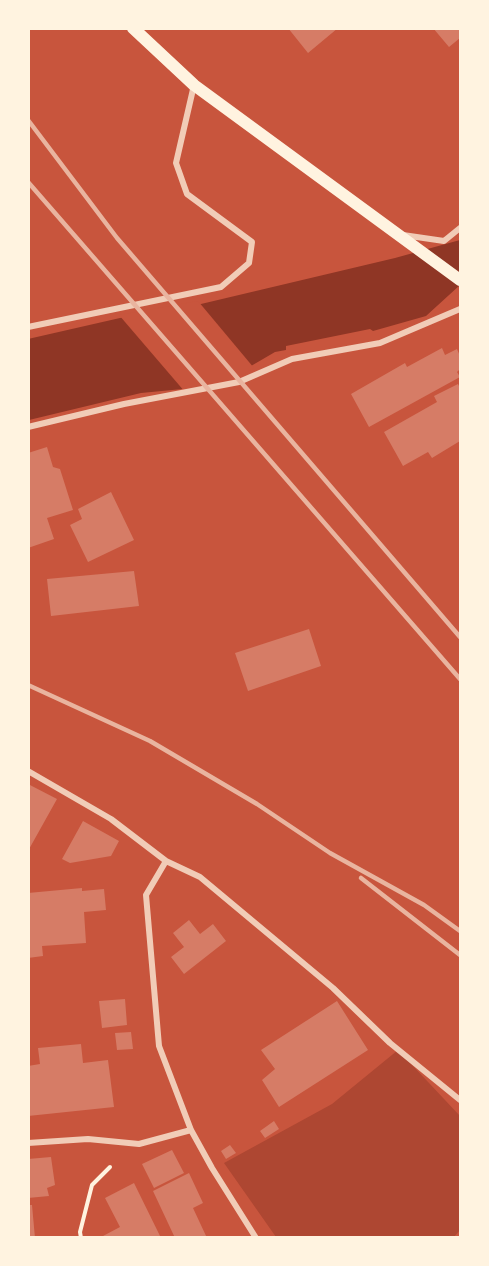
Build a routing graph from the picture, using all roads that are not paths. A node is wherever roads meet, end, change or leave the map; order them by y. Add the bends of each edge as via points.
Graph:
1 (133, 28) edge
2 (194, 85) junction
3 (460, 228) edge
4 (396, 234) junction
5 (460, 280) edge
6 (460, 309) edge
7 (28, 327) edge
8 (28, 427) edge
9 (28, 771) edge
10 (166, 861) junction
11 (460, 1100) edge
12 (190, 1130) junction
13 (28, 1143) edge
14 (254, 1237) edge

1 - 2 main road
2 - 4 main road
2 - 7 street via 176,163 187,194 252,242 249,263 221,287
3 - 4 street via 444,242
4 - 5 main road
6 - 8 street via 380,343 292,359 239,382
9 - 10 street via 111,819
10 - 11 street via 200,877
10 - 12 street via 146,895 158,1035
12 - 13 street via 139,1144 88,1139
12 - 14 street

